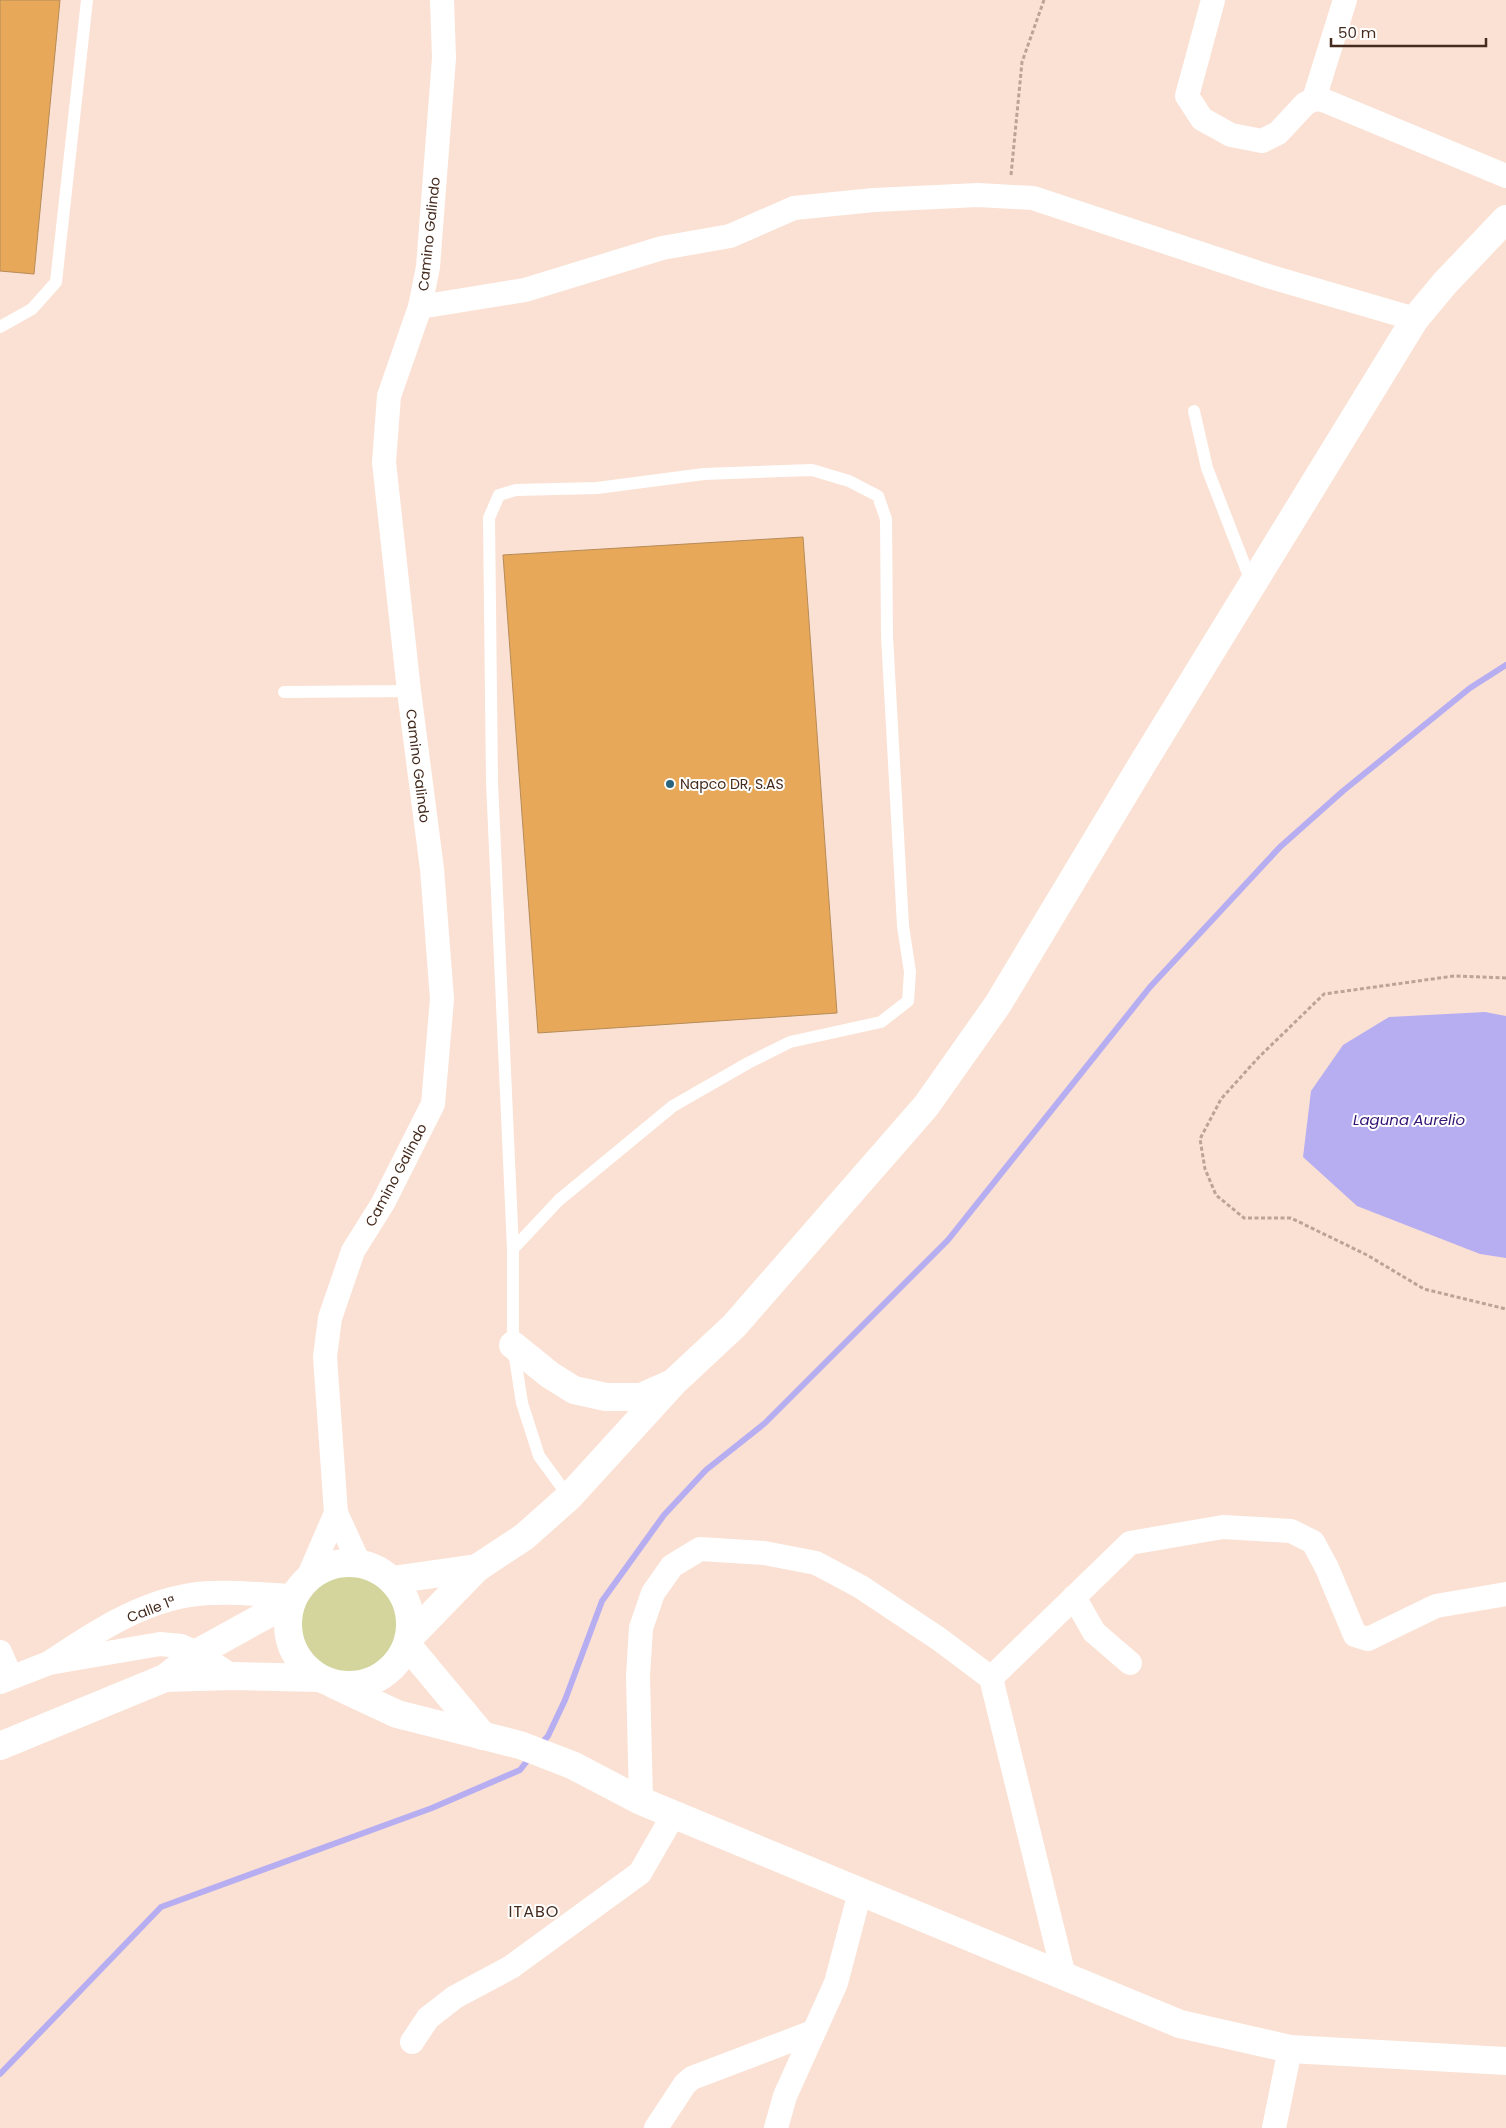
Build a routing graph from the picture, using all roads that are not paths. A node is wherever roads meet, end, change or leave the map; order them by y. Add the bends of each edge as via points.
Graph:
1 (88, 0) edge
2 (442, 0) edge
3 (1213, 0) edge
4 (1345, 0) edge
5 (1314, 99) junction
6 (1506, 176) edge
7 (1506, 219) edge
8 (420, 307) junction
9 (1415, 320) junction
10 (0, 328) edge
11 (1194, 411) dead end
12 (1252, 584) junction
13 (409, 691) junction
14 (284, 692) dead end
15 (513, 1249) junction
16 (513, 1345) junction
17 (674, 1382) junction
18 (569, 1497) junction
19 (336, 1513) junction
20 (359, 1564) junction
21 (477, 1568) junction
22 (392, 1580) junction
23 (297, 1594) junction
24 (1506, 1594) edge
25 (1074, 1597) junction
26 (409, 1641) junction
27 (0, 1652) edge
28 (197, 1653) junction
29 (1130, 1662) dead end
30 (49, 1663) junction
31 (232, 1676) junction
32 (165, 1678) junction
33 (990, 1678) junction
34 (5, 1679) edge
35 (326, 1681) junction
36 (483, 1736) junction
37 (0, 1746) edge
38 (641, 1801) junction
39 (674, 1814) junction
40 (860, 1892) junction
41 (1064, 1976) junction
42 (813, 2032) junction
43 (412, 2042) dead end
44 (1290, 2049) junction
45 (1506, 2060) edge
46 (656, 2128) edge
47 (776, 2128) edge
48 (1274, 2128) edge

1 - 10 lane via 56,282 32,309
2 - 8 street, Camino Galindo via 444,58 428,267
3 - 5 street via 1187,96 1202,119 1231,135 1262,141 1278,133 1305,104
4 - 5 street
5 - 6 street
7 - 9 main road
8 - 9 street via 525,290 662,248 730,236 794,208 978,195 1033,198 1272,277
8 - 13 street, Camino Galindo via 389,396 384,462
9 - 12 main road
11 - 12 lane via 1206,468
12 - 17 main road via 998,1004 926,1106 734,1326
13 - 14 lane
13 - 19 street, Camino Galindo via 432,869 442,999 438,1069 433,1104 383,1203 353,1251 330,1318 325,1357 326,1407
15 - 15 lane via 559,1200 673,1106 748,1062 790,1042 881,1022 908,1001 910,972 903,926 887,636 886,520 878,496 849,481 812,470 704,474 596,488 516,490 499,495 492,510 489,518 492,782
15 - 16 lane
16 - 17 main road via 574,1390 606,1397 641,1397
16 - 18 lane via 522,1403 538,1456
17 - 18 main road
18 - 21 main road via 524,1538
19 - 20 street, Camino Galindo
19 - 23 street, Camino Galindo
20 - 22 main road via 371,1567
20 - 23 main road via 333,1565
21 - 22 main road
21 - 26 main road
22 - 26 main road via 405,1597 411,1616
23 - 28 main road via 275,1610
23 - 30 street, Calle 1ª via 191,1595 164,1602 100,1629
23 - 35 main road via 288,1622 292,1647 306,1668
24 - 25 street via 1436,1606 1368,1639 1355,1635 1313,1542 1291,1531 1223,1527 1130,1543
25 - 29 street via 1094,1632
25 - 33 street
26 - 35 main road via 396,1665 378,1680 356,1686
26 - 36 main road
27 - 34 street
28 - 30 street, Calle 1ª via 182,1646 154,1644
28 - 31 street, Calle 1ª
28 - 32 main road
30 - 34 street, Calle 1ª
31 - 32 main road
31 - 35 main road
32 - 37 main road
33 - 38 street via 862,1587 816,1564 764,1553 700,1549 672,1566 653,1593 641,1628 638,1676
33 - 41 street
35 - 36 main road via 398,1714
36 - 38 main road via 520,1745 572,1765
38 - 39 main road
39 - 40 main road
39 - 43 street via 640,1873 511,1968 454,1997 428,2018
40 - 41 main road
40 - 42 street via 836,1983
41 - 44 main road via 1180,2024
42 - 46 street via 692,2078
42 - 47 street via 785,2096
44 - 45 main road
44 - 48 street

